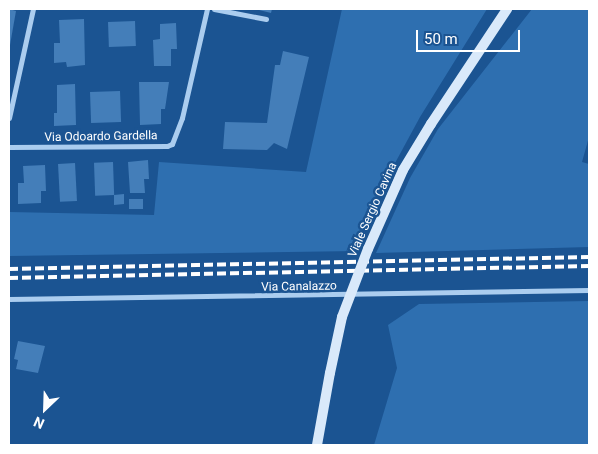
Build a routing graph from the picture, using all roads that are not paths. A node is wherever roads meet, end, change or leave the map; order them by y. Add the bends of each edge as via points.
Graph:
1 (33, 9) edge
2 (207, 9) edge
3 (214, 9) edge
4 (507, 9) edge
5 (266, 19) dead end
6 (9, 118) edge
7 (9, 146) edge
8 (589, 290) edge
9 (9, 299) edge
10 (317, 445) edge

1 - 6 street
2 - 7 street, Via Odoardo Gardella via 182,118 172,144
3 - 5 street
4 - 10 street, Viale Sergio Cavina, bridge via 403,170 368,249 342,317
8 - 9 street, Via Canalazzo

